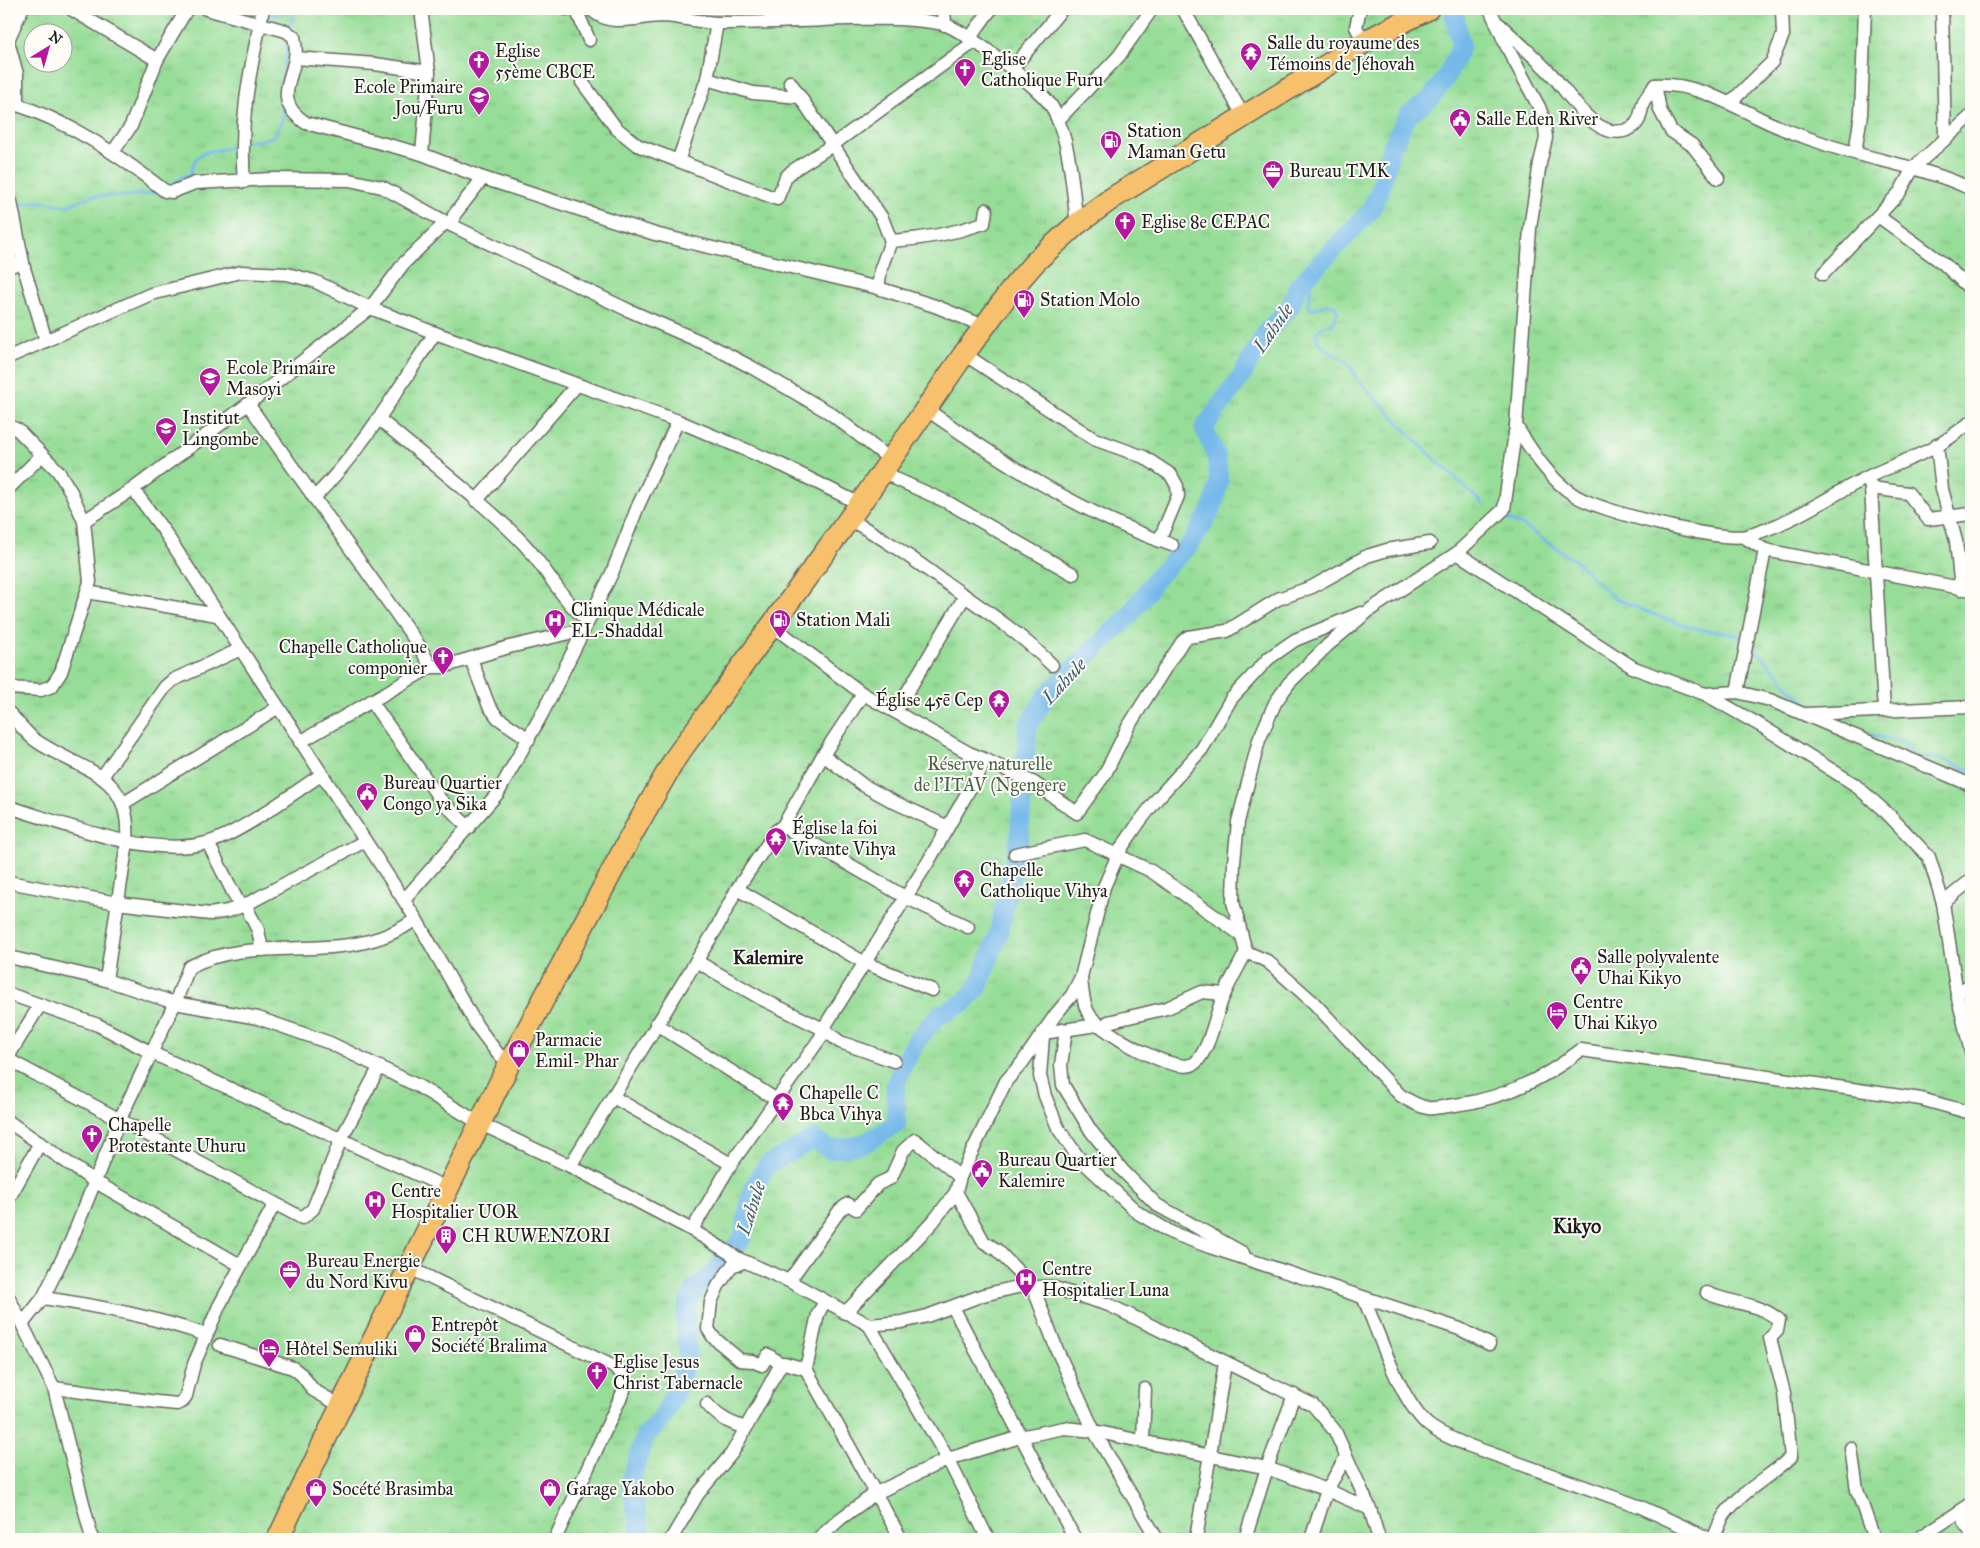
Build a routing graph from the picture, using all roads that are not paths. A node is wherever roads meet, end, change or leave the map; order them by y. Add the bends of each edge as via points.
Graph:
1 (22, 9) edge
2 (71, 9) edge
3 (188, 9) edge
4 (206, 9) edge
5 (263, 9) edge
6 (420, 9) edge
7 (576, 9) edge
8 (591, 9) edge
9 (854, 9) edge
10 (944, 9) edge
11 (991, 9) edge
12 (1062, 9) edge
13 (1152, 9) edge
14 (1183, 9) edge
15 (1360, 9) edge
16 (1427, 9) edge
17 (1782, 9) edge
18 (1865, 9) edge
19 (1942, 9) edge
20 (1492, 14) edge
21 (873, 19) junction
22 (717, 23) junction
23 (261, 24) junction
24 (945, 25) junction
25 (9, 38) edge
26 (589, 40) dead end
27 (972, 40) junction
28 (1364, 42) junction
29 (9, 45) edge
30 (296, 58) junction
31 (157, 60) junction
32 (1012, 69) junction
33 (429, 72) junction
34 (707, 79) junction
35 (582, 82) dead end
36 (790, 82) dead end
37 (1655, 85) junction
38 (800, 97) junction
39 (1731, 102) junction
40 (13, 104) edge
41 (1971, 116) edge
42 (1244, 117) junction
43 (1058, 120) junction
44 (1946, 139) junction
45 (831, 146) junction
46 (113, 152) junction
47 (422, 154) junction
48 (1855, 154) junction
49 (678, 161) junction
50 (1913, 168) junction
51 (483, 178) junction
52 (1718, 178) dead end
53 (244, 182) junction
54 (1971, 189) edge
55 (11, 202) dead end
56 (986, 210) dead end
57 (1878, 216) junction
58 (1077, 224) junction
59 (453, 226) junction
60 (890, 241) junction
61 (23, 263) junction
62 (9, 266) edge
63 (1823, 274) dead end
64 (878, 288) junction
65 (1971, 290) edge
66 (370, 308) junction
67 (984, 326) junction
68 (435, 333) junction
69 (46, 340) junction
70 (964, 354) junction
71 (9, 357) edge
72 (576, 386) junction
73 (248, 404) junction
74 (926, 409) junction
75 (378, 418) junction
76 (678, 421) junction
77 (1971, 422) edge
78 (9, 426) edge
79 (1516, 426) junction
80 (1937, 445) junction
81 (42, 454) junction
82 (887, 465) junction
83 (1869, 482) junction
84 (9, 488) edge
85 (133, 488) junction
86 (314, 498) junction
87 (476, 502) junction
88 (854, 511) junction
89 (1971, 514) edge
90 (1952, 518) junction
91 (84, 521) junction
92 (1744, 536) junction
93 (1159, 541) junction
94 (1430, 543) dead end
95 (1172, 545) dead end
96 (1765, 550) junction
97 (1457, 553) junction
98 (1876, 570) junction
99 (1073, 574) dead end
100 (1966, 590) edge
101 (87, 592) junction
102 (965, 596) junction
103 (1371, 609) junction
104 (217, 615) junction
105 (770, 624) junction
106 (585, 626) junction
107 (241, 649) junction
108 (470, 659) junction
109 (1052, 665) dead end
110 (431, 667) junction
111 (9, 688) edge
112 (1737, 692) junction
113 (863, 694) junction
114 (1705, 694) junction
115 (372, 701) junction
116 (1971, 707) edge
117 (277, 708) junction
118 (1884, 710) junction
119 (896, 711) junction
120 (9, 713) edge
121 (1804, 714) junction
122 (529, 739) junction
123 (300, 742) junction
124 (823, 756) junction
125 (986, 760) junction
126 (321, 775) junction
127 (102, 777) junction
128 (1971, 785) edge
129 (124, 803) junction
130 (9, 807) edge
131 (783, 826) junction
132 (948, 827) junction
133 (469, 828) junction
134 (127, 842) junction
135 (365, 842) junction
136 (208, 843) junction
137 (1015, 854) dead end
138 (1118, 856) junction
139 (1971, 880) edge
140 (9, 882) edge
141 (737, 890) junction
142 (905, 897) junction
143 (404, 900) junction
144 (117, 903) junction
145 (1943, 903) junction
146 (242, 906) junction
147 (416, 919) junction
148 (968, 927) dead end
149 (1240, 934) junction
150 (262, 950) junction
151 (1246, 952) junction
152 (9, 957) edge
153 (696, 960) junction
154 (865, 964) junction
155 (1080, 977) junction
156 (106, 980) junction
157 (1971, 984) edge
158 (932, 990) dead end
159 (9, 994) edge
160 (1224, 994) junction
161 (1957, 994) junction
162 (175, 1003) junction
163 (40, 1005) junction
164 (656, 1024) junction
165 (1100, 1027) junction
166 (823, 1029) junction
167 (1066, 1030) junction
168 (1043, 1033) junction
169 (1971, 1052) edge
170 (152, 1053) junction
171 (9, 1055) edge
172 (9, 1060) edge
173 (894, 1061) dead end
174 (510, 1062) junction
175 (380, 1066) junction
176 (613, 1097) junction
177 (777, 1100) junction
178 (1971, 1113) edge
179 (119, 1121) junction
180 (9, 1122) edge
181 (479, 1123) junction
182 (341, 1139) junction
183 (40, 1143) junction
184 (731, 1164) junction
185 (570, 1166) junction
186 (960, 1177) junction
187 (94, 1181) junction
188 (447, 1188) junction
189 (956, 1192) junction
190 (9, 1198) edge
191 (274, 1205) junction
192 (692, 1230) junction
193 (740, 1260) junction
194 (240, 1265) junction
195 (408, 1266) junction
196 (1266, 1266) junction
197 (789, 1281) junction
198 (1032, 1286) junction
199 (1707, 1293) dead end
200 (9, 1298) edge
201 (43, 1298) junction
202 (1364, 1299) junction
203 (825, 1301) junction
204 (953, 1307) junction
205 (845, 1313) junction
206 (23, 1323) junction
207 (868, 1325) junction
208 (206, 1335) junction
209 (1489, 1344) dead end
210 (220, 1345) dead end
211 (1225, 1363) junction
212 (781, 1364) junction
213 (806, 1368) junction
214 (54, 1388) junction
215 (1145, 1389) dead end
216 (1294, 1395) junction
217 (707, 1404) dead end
218 (341, 1406) junction
219 (746, 1428) junction
220 (1094, 1431) junction
221 (1020, 1437) junction
222 (1143, 1441) junction
223 (1851, 1448) dead end
224 (1210, 1455) junction
225 (1346, 1456) junction
226 (948, 1459) junction
227 (1267, 1468) junction
228 (1327, 1490) junction
229 (876, 1493) junction
230 (1971, 1504) edge
231 (1370, 1509) junction
232 (1960, 1513) junction
233 (1971, 1533) edge
234 (92, 1539) edge
235 (278, 1539) edge
236 (555, 1539) edge
237 (671, 1539) edge
238 (818, 1539) edge
239 (901, 1539) edge
240 (988, 1539) edge
241 (1075, 1539) edge
242 (1157, 1539) edge
243 (1196, 1539) edge
244 (1245, 1539) edge
245 (1311, 1539) edge
246 (1379, 1539) edge
247 (1712, 1539) edge
248 (1874, 1539) edge
249 (1918, 1539) edge

1 - 25 street
2 - 31 street
3 - 31 street
4 - 23 street
5 - 23 street
6 - 33 street
7 - 26 street
8 - 22 street via 611,21 662,16
9 - 21 street
10 - 24 street
11 - 27 street
12 - 32 street
13 - 43 street via 1119,56
14 - 42 street
15 - 28 street via 1356,27
16 - 28 highway
17 - 39 street via 1783,35 1772,62
18 - 48 street via 1861,114
19 - 44 street
20 - 37 street via 1552,76 1584,115 1606,130 1631,128 1638,122 1644,102
20 - 79 street via 1539,108 1546,138 1530,228
21 - 22 street
21 - 24 street via 917,20
22 - 34 street
23 - 30 street via 290,34
23 - 53 street via 246,88 242,149
24 - 27 street
27 - 32 street
27 - 45 street
28 - 42 highway
29 - 40 street via 17,74
30 - 33 street
30 - 47 street via 286,98 294,115 306,123
31 - 46 street via 131,126
32 - 43 street via 1052,106
33 - 47 street
34 - 38 street via 753,93
34 - 49 street
35 - 49 street via 625,137 648,151
36 - 38 street
37 - 39 street via 1673,83
37 - 52 street via 1660,110 1671,131 1692,145
38 - 45 street
39 - 48 street via 1759,118
40 - 46 street via 46,116
41 - 44 street
42 - 58 highway via 1110,199
43 - 58 street via 1068,158
44 - 50 street
45 - 49 street via 792,171 777,199
45 - 60 street via 882,218
46 - 53 street via 165,191 172,192 195,183
47 - 51 street
48 - 50 street
50 - 54 street
50 - 57 street via 1900,192
51 - 59 street via 454,215
51 - 64 street via 655,234
53 - 59 street via 325,179 369,183
55 - 61 street
56 - 60 street via 984,224 913,240
57 - 63 street
57 - 65 street via 1944,264
58 - 67 highway via 1036,261
59 - 66 street via 446,222 404,263
59 - 82 street via 720,351 830,413
60 - 64 street
61 - 62 street
61 - 69 street
64 - 67 street
66 - 68 street
66 - 69 street via 314,281 287,274 241,272 152,294
66 - 73 street
67 - 70 highway
68 - 72 street
68 - 75 street
69 - 71 street
70 - 74 highway
70 - 93 street via 1094,438 1144,457 1171,475 1178,496
72 - 76 street
72 - 87 street
73 - 85 street
73 - 86 street
74 - 82 highway
74 - 93 street via 1062,495
75 - 86 street via 332,480
75 - 87 street
76 - 88 street via 784,466
76 - 106 street via 638,506 612,573
77 - 80 street
78 - 81 street via 18,430
79 - 92 street via 1554,478 1574,496 1654,523
79 - 97 street via 1504,508
80 - 83 street
80 - 90 street via 1942,489
81 - 84 street
81 - 91 street via 58,471
82 - 88 highway
82 - 99 street via 896,479 947,502
83 - 90 street via 1908,493 1928,519
83 - 92 street
83 - 98 street
85 - 91 street
85 - 104 street
86 - 110 street
87 - 106 street via 534,554
88 - 102 street via 876,534
88 - 105 highway
89 - 90 street
90 - 100 street
91 - 101 street via 90,582
92 - 96 street
93 - 95 street
94 - 125 street via 1366,556 1312,587 1278,599 1227,631 1188,637 1128,727 1105,774 1077,813 1034,783
96 - 98 street
96 - 112 street
97 - 103 street
97 - 114 street via 1634,668
98 - 100 street
98 - 118 street
101 - 104 street
101 - 111 street via 61,672 52,686 41,690
102 - 109 street via 1031,644
102 - 119 street
103 - 138 street via 1295,640 1269,658 1231,699 1202,749 1157,799
103 - 149 street via 1289,683 1275,703 1259,740 1238,822 1234,862 1233,902
104 - 107 street
105 - 113 street
105 - 174 highway via 676,757
106 - 108 street
106 - 122 street
107 - 117 street
107 - 127 street via 173,680 165,687
108 - 110 street
108 - 122 street via 489,706 498,718
110 - 115 street
112 - 114 street
112 - 121 street via 1770,700
113 - 119 street
113 - 124 street
114 - 145 street via 1861,790 1929,857
115 - 123 street
115 - 133 street via 440,799
116 - 118 street
117 - 123 street
117 - 129 street
118 - 121 street
119 - 125 street
120 - 127 street via 34,739
121 - 128 street
122 - 133 street via 498,793
123 - 126 street
124 - 131 street
124 - 132 street via 894,802
125 - 132 street
126 - 135 street
126 - 136 street via 228,834
127 - 129 street via 113,784
129 - 134 street
130 - 134 street
131 - 141 street via 776,830
131 - 142 street
132 - 142 street
133 - 143 street
134 - 136 street via 178,848
134 - 144 street
135 - 143 street
135 - 146 street
136 - 146 street
137 - 138 street via 1085,840
138 - 149 street via 1151,871
138 - 155 street via 1104,887
139 - 145 street
140 - 144 street
141 - 153 street
141 - 154 street
142 - 148 street
142 - 154 street
143 - 147 street
144 - 146 street via 210,914
144 - 156 street
145 - 161 street
146 - 150 street via 258,930
147 - 150 street via 386,935 356,945
147 - 174 street via 477,1026 498,1054
149 - 151 street
150 - 162 street via 207,958 189,967
151 - 160 street
151 - 178 street via 1267,961 1314,1003 1400,1095 1411,1103 1428,1108 1484,1100 1509,1092 1561,1065 1581,1050 1921,1099
152 - 156 street
153 - 164 street
153 - 166 street via 762,999
154 - 158 street
154 - 166 street
155 - 165 street via 1088,1013
155 - 168 street via 1072,995
156 - 162 street
157 - 161 street
159 - 163 street
160 - 165 street via 1202,992 1168,1008 1108,1022
160 - 165 street via 1205,1047 1194,1063 1182,1067 1149,1055
161 - 169 street
162 - 170 street
162 - 175 street via 258,1018 330,1043
163 - 170 street via 98,1026
163 - 171 street
164 - 176 street
164 - 177 street
165 - 167 street
166 - 173 street via 840,1042
166 - 177 street
167 - 168 street
167 - 196 street via 1062,1085 1090,1131 1123,1171 1156,1205
168 - 186 street via 1006,1080
168 - 196 street via 1040,1076 1045,1096 1058,1128 1078,1157 1138,1213 1172,1233
170 - 179 street
170 - 182 street
172 - 179 street
174 - 181 highway
175 - 181 street
175 - 182 street
176 - 184 street
176 - 185 street
177 - 184 street
179 - 187 street
179 - 191 street
180 - 183 street
181 - 185 street
181 - 188 highway
182 - 188 street
182 - 191 street via 309,1214 302,1218
183 - 187 street
183 - 190 street
184 - 192 street
185 - 192 street
186 - 189 street
186 - 197 street via 915,1140 903,1151 891,1178 878,1184 856,1209 848,1204 840,1210
187 - 194 street
187 - 201 street via 71,1241
188 - 195 highway
189 - 198 street via 984,1242 997,1250
189 - 205 street via 932,1223
191 - 194 street
192 - 193 street
193 - 197 street
193 - 212 street via 739,1264 734,1263 718,1286 711,1302 708,1329 740,1360 752,1360 762,1365 768,1355
194 - 208 street
195 - 218 highway
195 - 236 street via 618,1369 622,1375 624,1390
196 - 202 street
197 - 203 street
198 - 204 street via 983,1295
198 - 211 street via 1051,1287 1109,1305
198 - 220 street
199 - 247 street via 1724,1301 1767,1310 1779,1320 1777,1331 1770,1338 1784,1393 1791,1457 1742,1494 1724,1515
200 - 206 street
201 - 206 street
201 - 208 street via 110,1308
202 - 209 street via 1460,1330
202 - 247 street via 1408,1398 1426,1423 1467,1445 1640,1507
203 - 205 street
203 - 213 street via 818,1314
204 - 207 street via 902,1322
204 - 221 street
205 - 207 street
206 - 214 street
207 - 226 street
208 - 214 street via 186,1396 177,1404
210 - 218 street via 292,1368 302,1375 312,1390
211 - 216 street
211 - 224 street
212 - 213 street
212 - 219 street
213 - 229 street
214 - 234 street
215 - 222 street
216 - 225 street via 1313,1405 1335,1431
216 - 227 street
217 - 219 street via 728,1422
218 - 235 highway
219 - 237 street via 720,1469 698,1494
220 - 221 street via 1064,1428
220 - 222 street
220 - 242 street
221 - 226 street
221 - 241 street
222 - 224 street
223 - 248 street via 1857,1490
224 - 227 street
224 - 243 street
225 - 228 street
225 - 231 street
226 - 229 street
226 - 240 street
227 - 228 street
227 - 244 street
228 - 231 street
228 - 245 street
229 - 238 street
229 - 239 street
230 - 232 street
231 - 246 street
232 - 233 street
232 - 249 street

